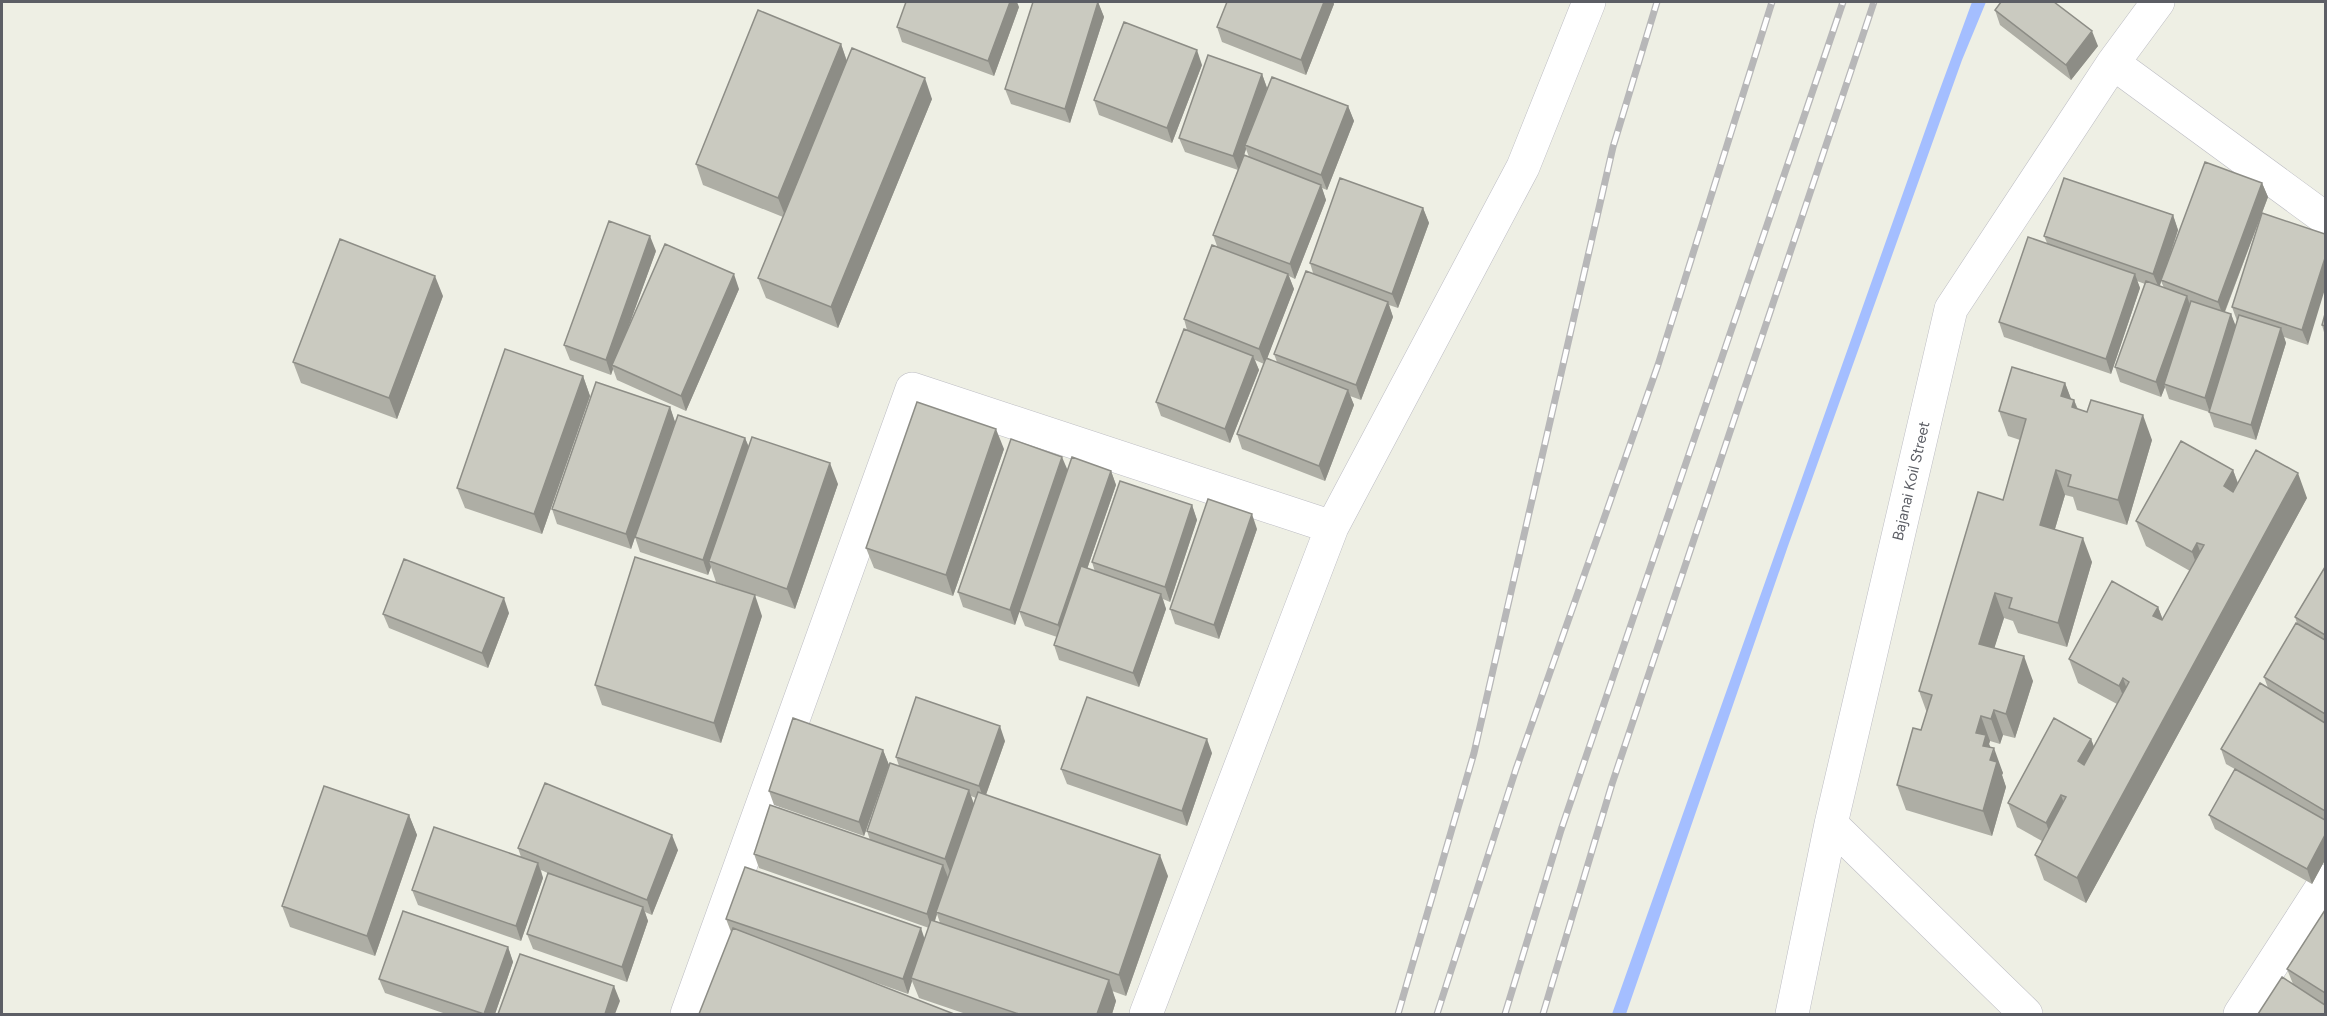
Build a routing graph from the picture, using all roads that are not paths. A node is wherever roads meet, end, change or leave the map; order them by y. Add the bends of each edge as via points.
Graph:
1 (1589, 2) edge
2 (2158, 2) edge
3 (2113, 63) junction
4 (2325, 219) edge
5 (1332, 527) junction
6 (1831, 824) junction
7 (2325, 880) edge
8 (687, 1014) edge
9 (1146, 1014) edge
10 (1792, 1014) edge
11 (2026, 1014) edge
12 (2240, 1014) edge

1 - 5 street via 1523,168
2 - 3 street, Bajanai Koil Street
3 - 4 street
3 - 6 street, Bajanai Koil Street via 1951,309
5 - 8 street via 912,389
5 - 9 street
6 - 10 street, Bajanai Koil Street
6 - 11 street
7 - 12 street

